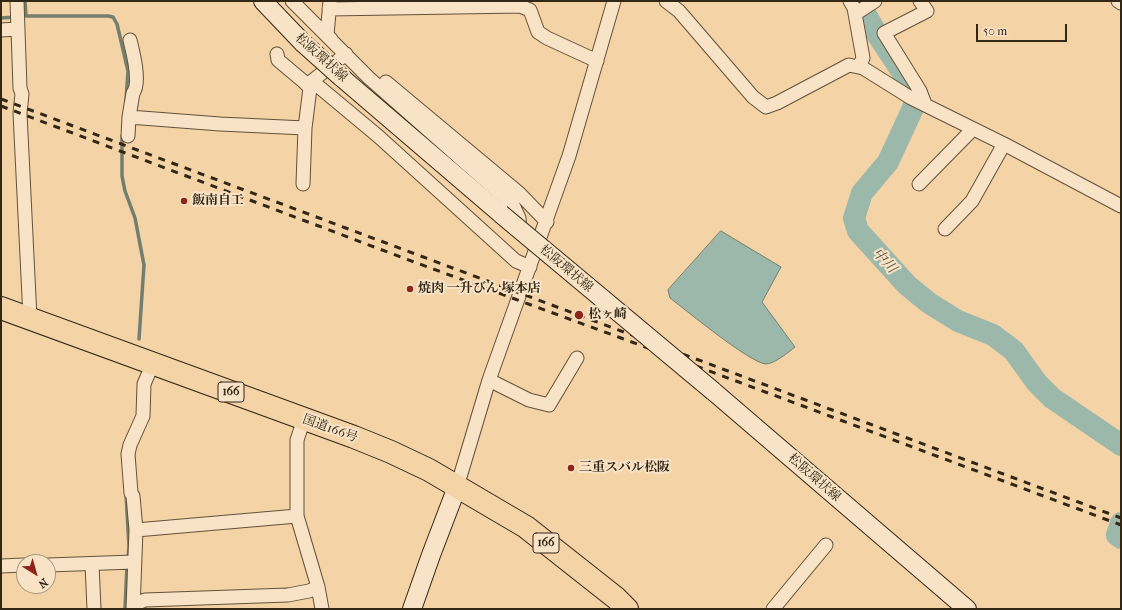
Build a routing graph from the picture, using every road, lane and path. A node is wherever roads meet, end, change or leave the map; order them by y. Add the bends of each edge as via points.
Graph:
1 (263, 1) edge
2 (292, 1) edge
3 (614, 1) edge
4 (666, 1) edge
5 (850, 1) edge
6 (875, 1) edge
7 (920, 1) edge
8 (1118, 1) edge
9 (1121, 3) edge
10 (330, 5) edge
11 (855, 14) junction
12 (17, 16) edge
13 (1, 30) edge
14 (327, 35) junction
15 (130, 40) dead end
16 (277, 54) dead end
17 (346, 54) junction
18 (597, 61) junction
19 (858, 67) junction
20 (311, 84) junction
21 (919, 101) junction
22 (129, 117) junction
23 (305, 128) junction
24 (973, 129) junction
25 (128, 136) dead end
26 (1004, 144) junction
27 (303, 184) dead end
28 (919, 184) dead end
29 (1121, 206) edge
30 (547, 222) junction
31 (945, 229) dead end
32 (520, 230) junction
33 (530, 266) junction
34 (1, 308) edge
35 (30, 318) junction
36 (577, 358) dead end
37 (153, 363) junction
38 (490, 380) junction
39 (304, 419) junction
40 (457, 487) junction
41 (297, 516) junction
42 (136, 530) junction
43 (826, 545) dead end
44 (129, 562) junction
45 (92, 564) junction
46 (56, 565) edge
47 (1, 566) edge
48 (16, 566) edge
49 (318, 587) junction
50 (133, 607) edge
51 (94, 609) edge
52 (322, 609) edge
53 (412, 609) edge
54 (627, 609) edge
55 (773, 609) edge
56 (966, 609) edge

1 - 32 main road, 松阪環状線, bridge via 303,43
2 - 14 street
3 - 18 street
4 - 19 street via 679,11 753,97 766,107 849,65
5 - 11 street
6 - 11 street
7 - 21 street via 927,11 884,33 920,91
8 - 9 street
10 - 14 street
10 - 18 street via 520,6 530,10 538,32
11 - 19 street via 863,58
12 - 13 street
12 - 35 street
14 - 17 street
14 - 30 street via 519,193
15 - 22 street via 136,75
16 - 20 street via 278,60 303,81
17 - 20 street
17 - 32 street via 369,78 513,205 519,218
18 - 30 street
19 - 21 street
20 - 23 street
20 - 33 street via 378,136 516,261
21 - 24 street
22 - 23 street
22 - 25 street
23 - 27 street
24 - 26 street
24 - 28 street
26 - 29 street
26 - 31 street via 972,202
30 - 33 street
32 - 56 main road, 松阪環状線, bridge via 713,391
33 - 38 street
34 - 35 highway, 国道166号 / 166
35 - 37 highway, 国道166号 / 166
36 - 38 street via 549,405 529,400
37 - 39 highway, 国道166号 / 166
37 - 42 street via 144,384 143,416 128,454
38 - 40 street
39 - 40 highway, 国道166号 / 166 via 391,452 430,470
39 - 41 street via 298,440
40 - 53 main road
40 - 54 highway, 国道166号 / 166 via 526,527
41 - 42 street
41 - 49 street
42 - 44 street
43 - 55 street
44 - 45 street
44 - 50 street
45 - 46 street
45 - 51 street
47 - 48 street
49 - 50 street via 288,595 145,600
49 - 52 street

